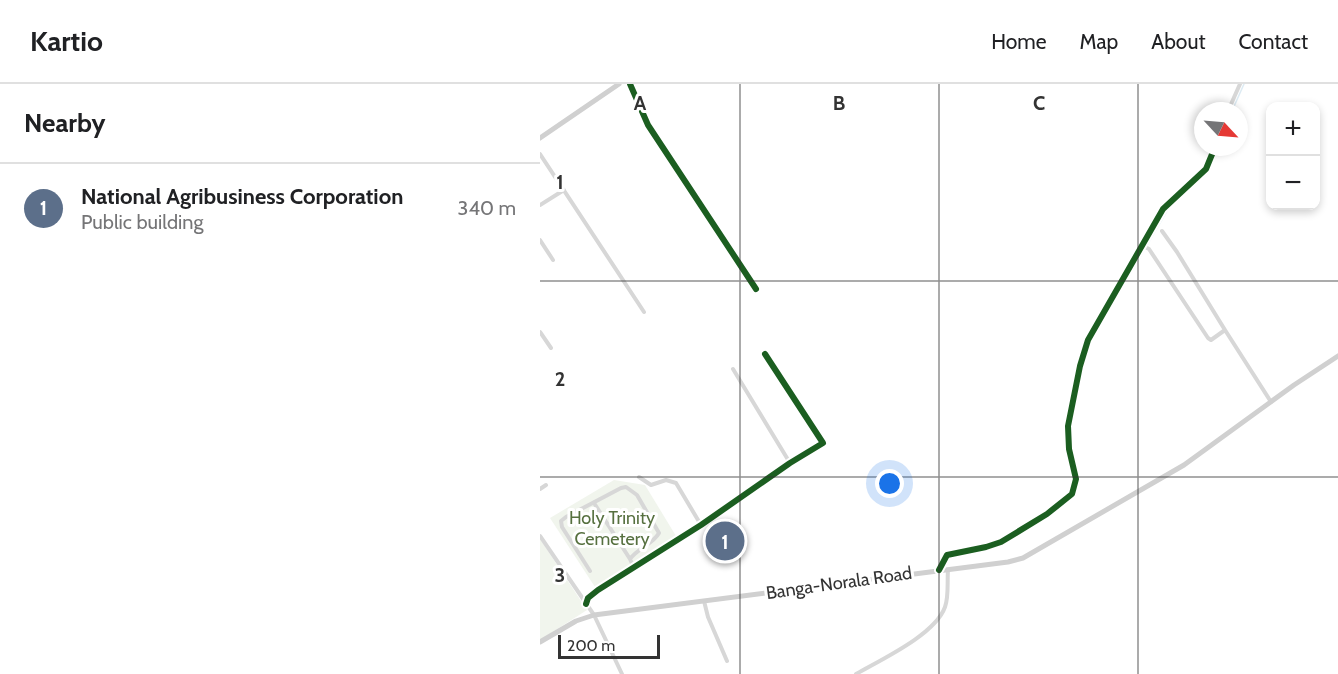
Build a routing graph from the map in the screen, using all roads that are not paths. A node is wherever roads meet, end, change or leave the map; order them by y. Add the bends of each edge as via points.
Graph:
1 (619, 84) edge
2 (630, 84) edge
3 (1240, 84) edge
4 (1232, 102) edge
5 (540, 138) edge
6 (540, 154) edge
7 (1211, 156) edge
8 (564, 190) junction
9 (540, 206) edge
10 (1162, 231) dead end
11 (540, 240) edge
12 (1143, 246) junction
13 (553, 260) dead end
14 (756, 289) dead end
15 (644, 312) dead end
16 (1225, 330) junction
17 (540, 332) edge
18 (551, 348) dead end
19 (765, 354) dead end
20 (1338, 356) edge
21 (733, 369) dead end
22 (1271, 402) junction
23 (790, 463) junction
24 (639, 477) dead end
25 (546, 485) dead end
26 (540, 489) edge
27 (594, 503) junction
28 (701, 525) junction
29 (540, 536) edge
30 (630, 559) junction
31 (634, 568) junction
32 (948, 569) junction
33 (590, 570) dead end
34 (939, 570) junction
35 (704, 600) junction
36 (586, 604) junction
37 (594, 615) junction
38 (540, 642) edge
39 (727, 661) dead end
40 (622, 674) edge
41 (856, 674) edge

1 - 5 main road
2 - 14 street via 653,133
3 - 4 street
6 - 8 street
7 - 12 street via 1206,169 1163,209
8 - 9 street
8 - 15 street
10 - 16 street
11 - 13 street
12 - 16 street via 1149,249 1208,338 1211,340
12 - 34 street via 1094,327 1083,356 1068,426 1076,479 1072,494 1001,542 947,555
16 - 22 street
17 - 18 street
19 - 23 street via 823,443
20 - 22 main road, Banga-Norala Road
21 - 23 street
22 - 32 main road, Banga-Norala Road via 1172,473 1031,554 1008,562
23 - 28 street
24 - 28 street via 651,485 666,480 676,483
25 - 26 street
27 - 30 street
27 - 30 street via 621,488 637,495 659,533
27 - 33 street via 561,521
28 - 31 street
29 - 36 street
30 - 31 street
31 - 36 street via 592,595
32 - 34 main road, Banga-Norala Road
32 - 41 street via 946,604 932,626
34 - 35 main road, Banga-Norala Road
35 - 37 main road, Banga-Norala Road
35 - 39 street
36 - 37 street
37 - 38 main road, Banga-Norala Road
37 - 40 street

